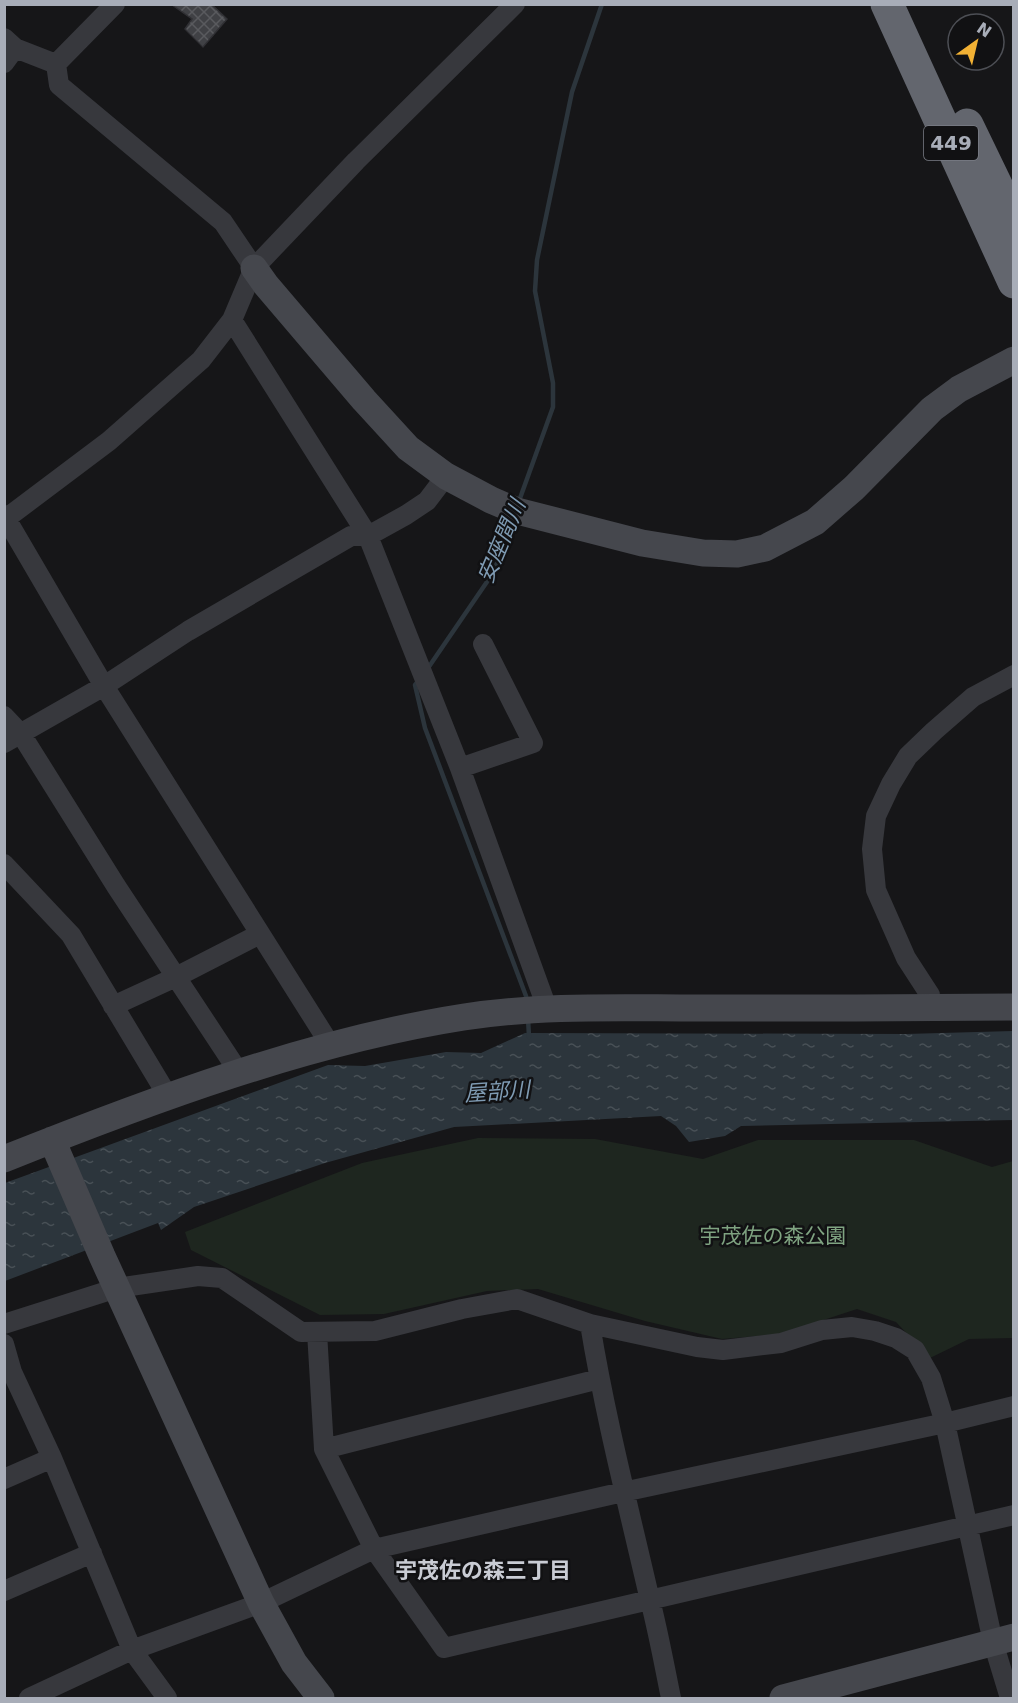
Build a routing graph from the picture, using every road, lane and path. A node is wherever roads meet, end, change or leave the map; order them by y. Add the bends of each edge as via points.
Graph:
1 (115, 4) edge
2 (515, 4) edge
3 (887, 4) edge
4 (909, 4) edge
5 (8, 50) edge
6 (56, 64) junction
7 (1014, 222) edge
8 (254, 268) junction
9 (1014, 282) edge
10 (232, 320) junction
11 (1014, 360) edge
12 (446, 476) junction
13 (5, 518) edge
14 (368, 536) junction
15 (483, 644) dead end
16 (1014, 675) edge
17 (104, 686) junction
18 (4, 716) edge
19 (13, 738) edge
20 (460, 768) junction
21 (4, 864) edge
22 (260, 934) junction
23 (176, 977) junction
24 (113, 1006) junction
25 (1014, 1007) edge
26 (547, 1008) junction
27 (930, 1008) junction
28 (331, 1046) junction
29 (240, 1074) junction
30 (169, 1098) junction
31 (55, 1148) junction
32 (4, 1159) edge
33 (117, 1288) junction
34 (4, 1324) edge
35 (590, 1324) junction
36 (317, 1332) junction
37 (4, 1344) edge
38 (8, 1374) edge
39 (599, 1379) junction
40 (1014, 1406) edge
41 (945, 1423) junction
42 (324, 1449) junction
43 (52, 1458) junction
44 (4, 1479) edge
45 (623, 1492) junction
46 (1014, 1515) edge
47 (967, 1525) junction
48 (374, 1549) junction
49 (92, 1553) junction
50 (4, 1591) edge
51 (650, 1598) junction
52 (261, 1603) junction
53 (1003, 1640) edge
54 (132, 1650) junction
55 (41, 1696) edge
56 (167, 1698) edge
57 (321, 1698) edge
58 (670, 1698) edge
59 (783, 1698) edge
60 (1010, 1698) edge

1 - 6 street
2 - 8 street
3 - 9 highway, 449
4 - 7 highway, 449
5 - 6 street
6 - 8 street via 59,85 223,222
8 - 10 street
8 - 12 street via 408,448
10 - 13 street via 201,360 109,441
10 - 14 street
11 - 12 street via 959,389 932,409 815,522 765,548 737,554 642,543 517,511
12 - 14 street via 427,501
13 - 17 street
14 - 17 street via 351,536 188,631
14 - 20 street
15 - 20 street via 533,743
16 - 27 street via 973,697 908,756 876,816 872,849 876,890 906,958 930,995
17 - 19 street
17 - 22 street
18 - 19 street
19 - 23 street
20 - 26 street
21 - 24 street via 71,935
22 - 23 street
22 - 28 street
23 - 24 street
23 - 29 street
24 - 30 street
25 - 27 street
26 - 27 street
26 - 28 street via 465,1017
28 - 29 street
29 - 30 street
30 - 31 street
31 - 32 street
31 - 33 street
33 - 34 street
33 - 36 street via 198,1276 222,1278 301,1332
33 - 52 street
35 - 36 street via 517,1299 375,1331
35 - 39 street
35 - 41 street via 723,1350 781,1343 822,1330 875,1330 915,1350 931,1378
36 - 42 street
37 - 38 street
38 - 43 street
39 - 42 street
39 - 45 street
40 - 41 street
41 - 45 street
41 - 47 street
42 - 48 street
43 - 44 street
43 - 49 street
45 - 48 street
45 - 51 street
46 - 47 street
47 - 51 street
47 - 53 street
48 - 51 street via 444,1647
48 - 52 street
49 - 50 street
49 - 54 street
51 - 58 street
52 - 54 street
52 - 57 street via 294,1663
53 - 59 street
53 - 60 street
54 - 55 street
54 - 56 street

